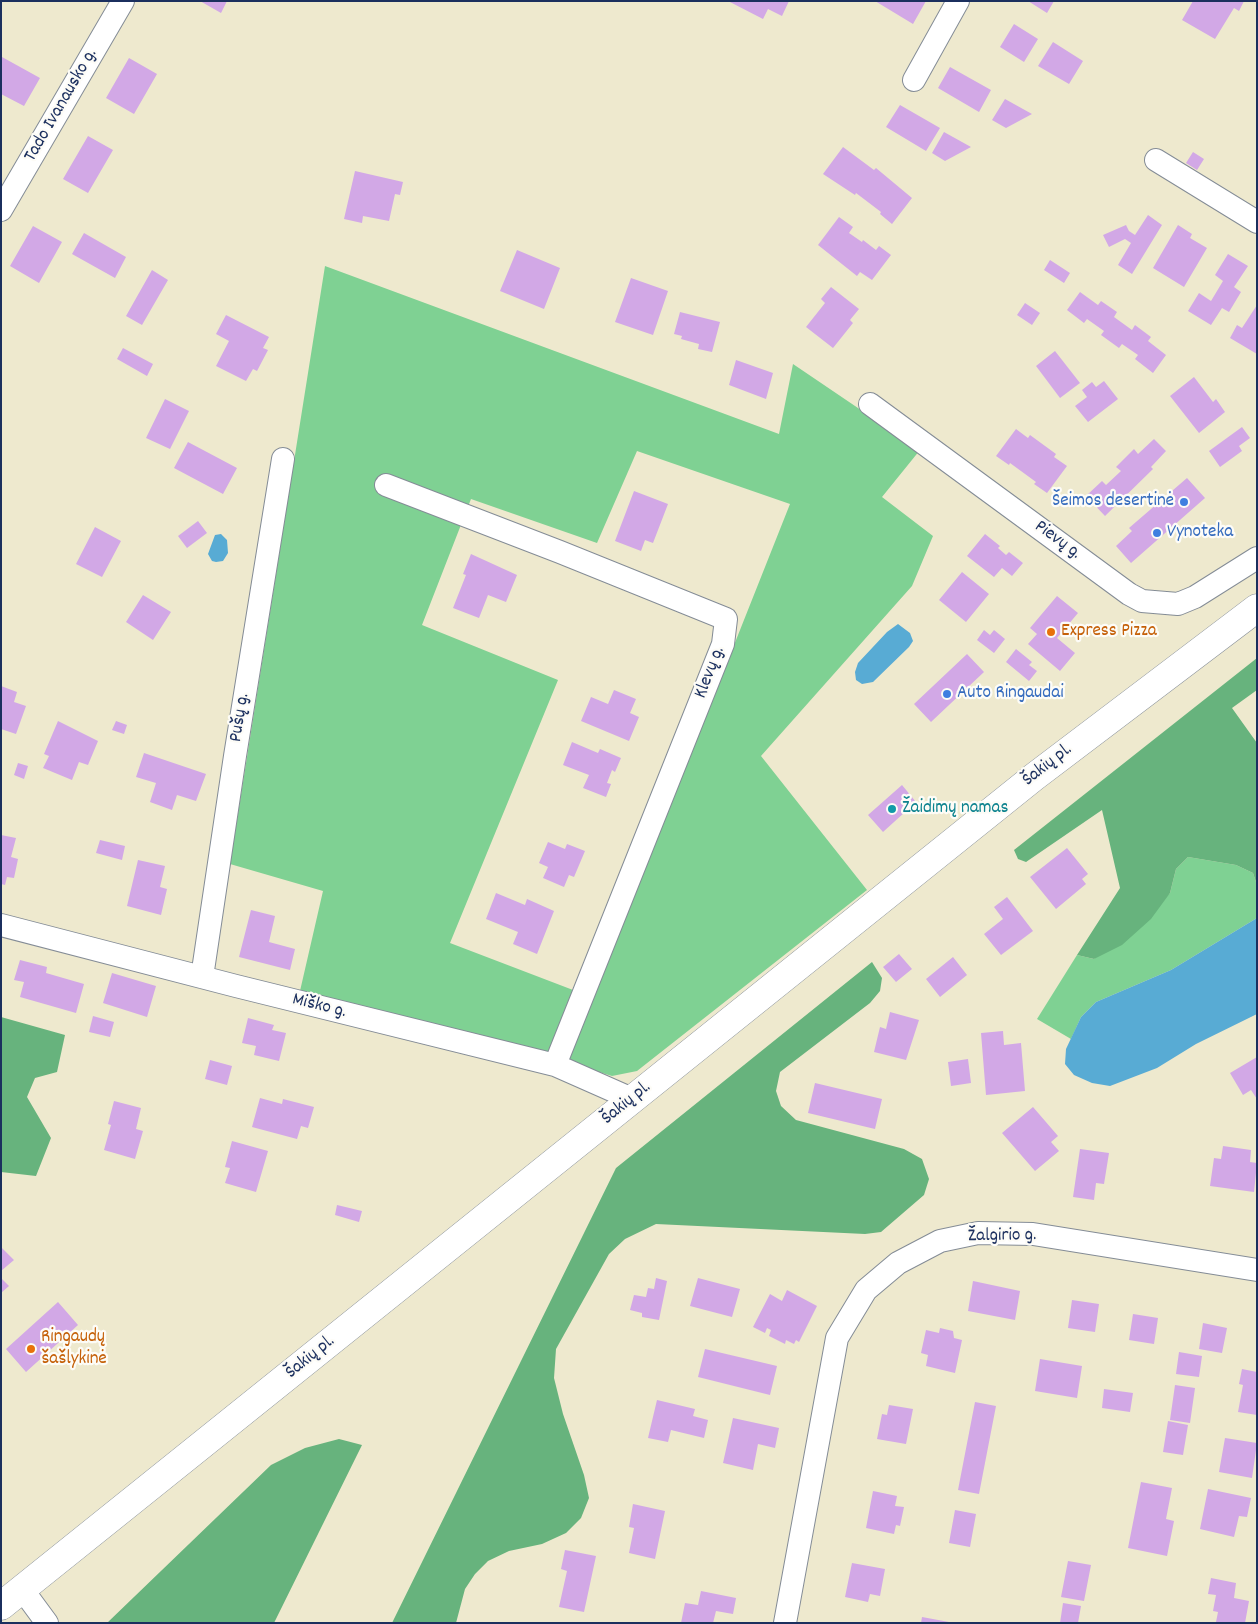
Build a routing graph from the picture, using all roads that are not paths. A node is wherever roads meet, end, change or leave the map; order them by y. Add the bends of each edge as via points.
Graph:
1 (123, 1) edge
2 (958, 1) edge
3 (914, 80) dead end
4 (1156, 160) dead end
5 (1, 210) edge
6 (1257, 222) edge
7 (870, 404) dead end
8 (284, 459) dead end
9 (386, 485) dead end
10 (1257, 558) edge
11 (1257, 608) edge
12 (1, 925) edge
13 (202, 977) junction
14 (555, 1065) junction
15 (632, 1099) junction
16 (1257, 1270) edge
17 (11, 1598) edge
18 (47, 1623) edge
19 (785, 1623) edge

1 - 5 street, Tado Ivanausko g.
2 - 3 street
4 - 6 street
7 - 10 street, Pievų g. via 1128,594 1142,601 1178,604 1195,597
8 - 13 street, Pušų g.
9 - 14 street, Klevų g. via 726,619 723,644
11 - 15 main road, Šakių pl. via 1034,777
12 - 13 street, Miško g.
13 - 14 street, Miško g.
14 - 15 street, Miško g.
15 - 17 main road, Šakių pl.
16 - 19 street, Žalgirio g. via 1032,1234 978,1233 940,1241 898,1264 866,1290 837,1338
17 - 18 street

